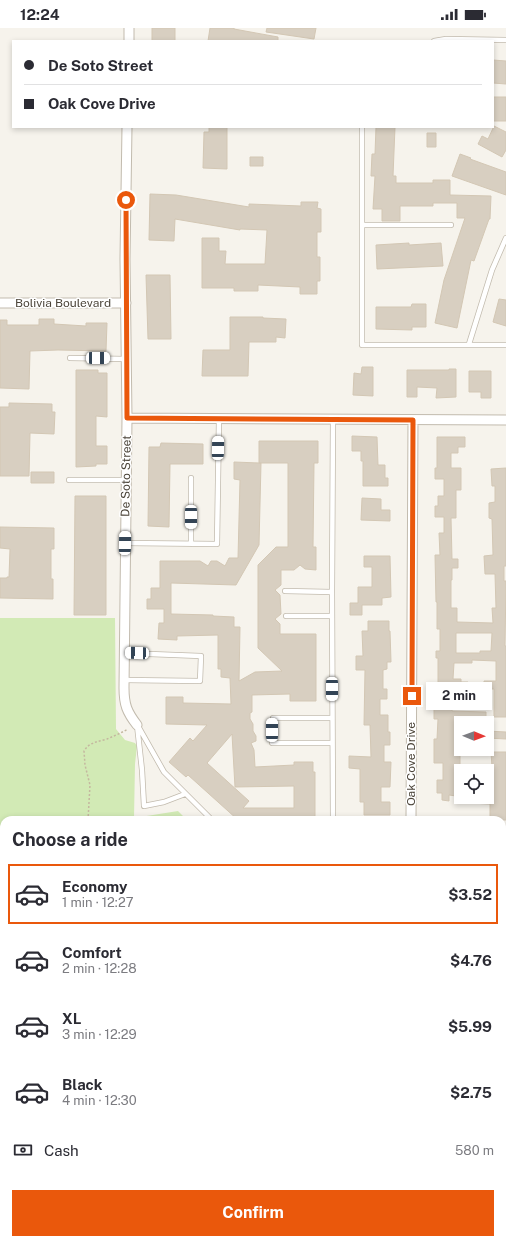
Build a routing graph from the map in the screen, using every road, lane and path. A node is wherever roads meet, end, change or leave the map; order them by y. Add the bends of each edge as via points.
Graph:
1 (129, 28) edge
2 (129, 40) edge
3 (440, 40) edge
4 (506, 40) edge
5 (127, 128) edge
6 (362, 128) edge
7 (362, 225) junction
8 (451, 225) dead end
9 (506, 238) edge
10 (0, 303) edge
11 (126, 303) junction
12 (469, 344) junction
13 (506, 345) edge
14 (70, 358) dead end
15 (126, 359) junction
16 (127, 418) junction
17 (218, 419) junction
18 (333, 419) junction
19 (413, 420) junction
20 (506, 420) edge
21 (191, 478) dead end
22 (69, 480) dead end
23 (126, 480) junction
24 (125, 543) junction
25 (191, 544) junction
26 (285, 591) dead end
27 (332, 592) junction
28 (286, 616) dead end
29 (332, 616) junction
30 (124, 653) junction
31 (124, 680) junction
32 (332, 718) junction
33 (138, 725) junction
34 (332, 743) junction
35 (185, 794) junction
36 (88, 816) edge
37 (208, 816) edge
38 (333, 816) edge
39 (411, 816) edge

1 - 2 street
3 - 4 lane
5 - 11 street, De Soto Street
6 - 7 lane
7 - 8 lane
7 - 12 lane via 362,345
9 - 12 lane via 492,270
10 - 11 street, Bolivia Boulevard
11 - 15 street, De Soto Street
12 - 13 lane
14 - 15 lane
15 - 16 street, De Soto Street
16 - 17 street
16 - 23 street, De Soto Street
17 - 18 street
17 - 25 lane via 217,544
18 - 19 street
18 - 27 lane
19 - 20 street
19 - 39 street, Oak Cove Drive
21 - 25 lane
22 - 23 lane
23 - 24 street, De Soto Street
24 - 25 lane
24 - 30 street, De Soto Street
26 - 27 lane
27 - 29 lane
28 - 29 lane
29 - 32 lane
30 - 31 street, De Soto Street
30 - 31 lane via 201,656 200,681
31 - 33 street, De Soto Street via 124,700 128,713
32 - 34 lane
32 - 34 lane via 273,718 272,742
33 - 35 lane via 164,772
33 - 35 lane via 144,806
33 - 36 path via 86,748 84,756 90,785
34 - 38 lane
35 - 37 lane

